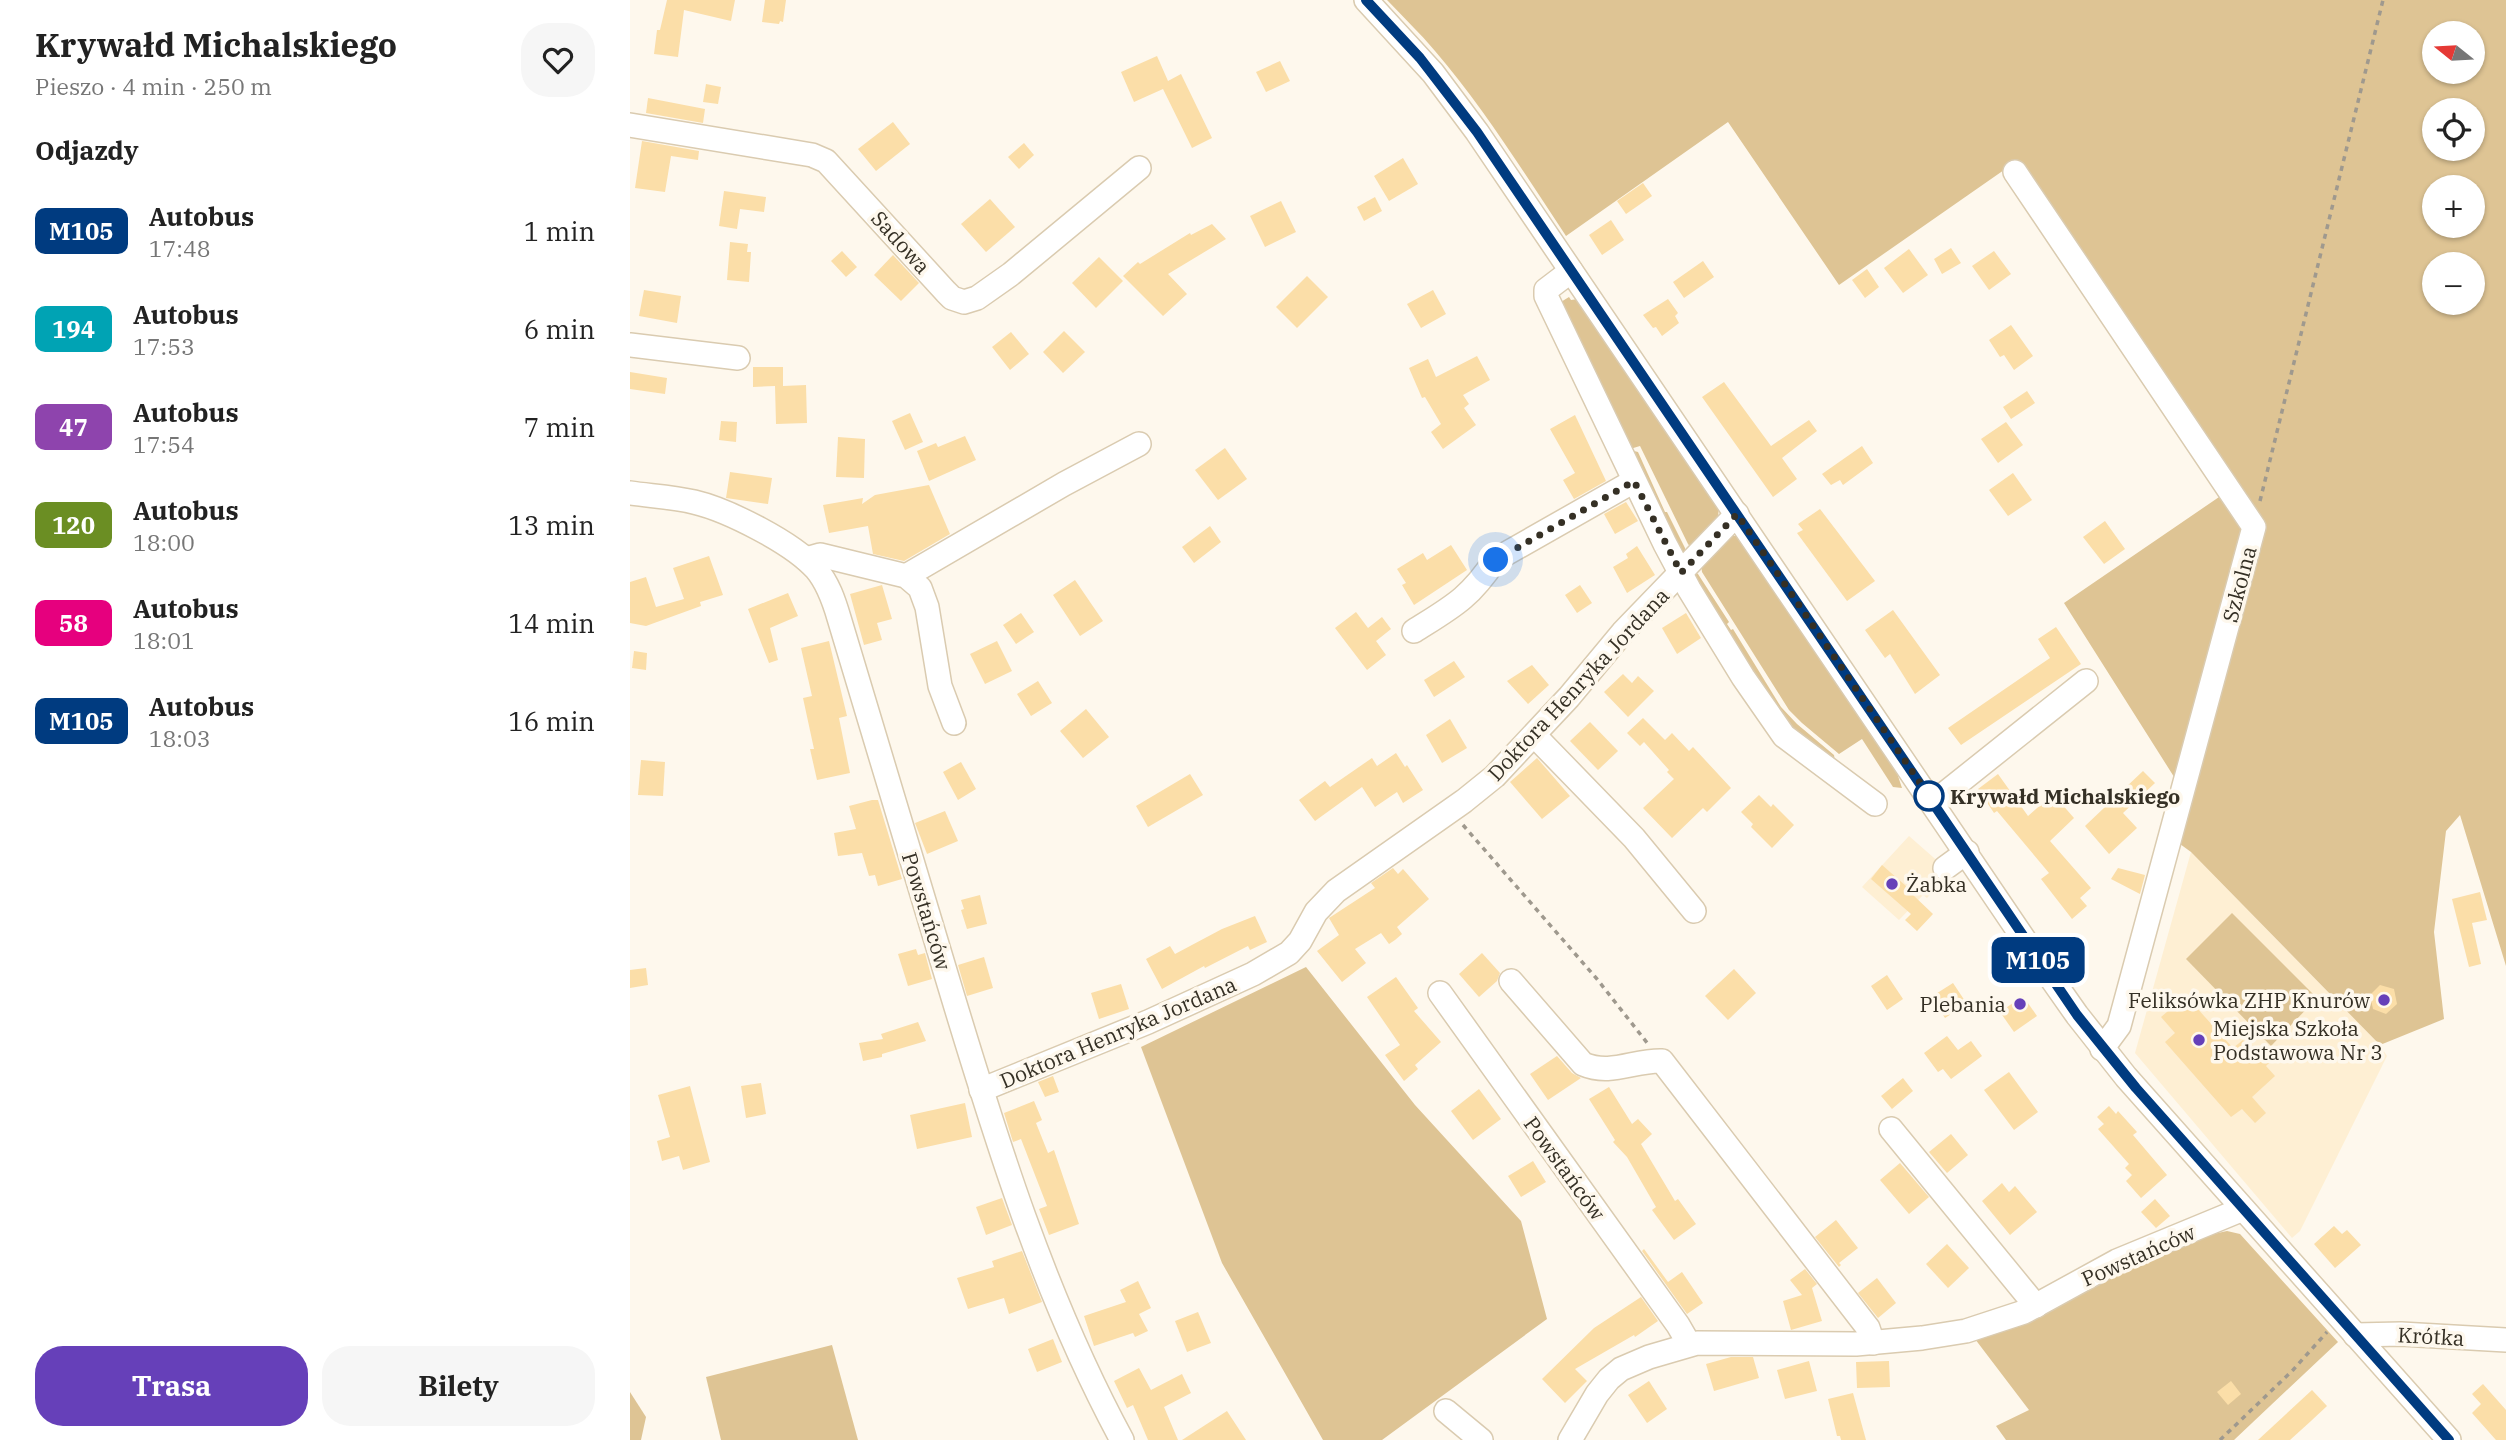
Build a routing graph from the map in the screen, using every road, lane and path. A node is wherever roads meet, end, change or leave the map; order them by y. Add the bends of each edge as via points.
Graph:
1 (1366, 0) edge
2 (2382, 0) edge
3 (630, 125) edge
4 (1139, 168) dead end
5 (2015, 172) dead end
6 (1570, 271) junction
7 (630, 345) edge
8 (738, 358) dead end
9 (1139, 444) dead end
10 (1634, 481) junction
11 (630, 494) edge
12 (1737, 514) junction
13 (2254, 527) junction
14 (806, 559) junction
15 (1681, 573) junction
16 (906, 576) junction
17 (1414, 631) dead end
18 (2087, 681) dead end
19 (954, 723) dead end
20 (1534, 735) junction
21 (1933, 803) junction
22 (1875, 804) dead end
23 (1450, 811) junction
24 (1967, 852) junction
25 (1945, 868) dead end
26 (1694, 911) dead end
27 (1511, 981) dead end
28 (1440, 993) dead end
29 (2102, 1049) junction
30 (1662, 1061) junction
31 (981, 1090) junction
32 (1891, 1129) dead end
33 (2243, 1209) junction
34 (2036, 1306) junction
35 (2348, 1327) junction
36 (2506, 1340) edge
37 (1873, 1343) junction
38 (1689, 1344) junction
39 (1446, 1411) dead end
40 (1122, 1440) edge
41 (1481, 1440) edge
42 (1570, 1440) edge
43 (2220, 1440) edge
44 (2449, 1440) edge

1 - 6 street via 1454,99
2 - 13 path
3 - 4 street, Sadowa via 826,161 946,292 964,302 1011,274
5 - 13 street, Szkolna
6 - 10 street via 1546,290 1546,296
6 - 12 street
7 - 8 street
9 - 16 street
10 - 15 street
10 - 17 street via 1496,560 1462,601
11 - 14 street, Powstańców via 704,505 773,537
12 - 15 street, Doktora Henryka Jordana
12 - 21 street
13 - 29 street, Szkolna via 2119,1026
14 - 16 street via 820,555
14 - 31 street, Powstańców via 835,605
15 - 20 street, Doktora Henryka Jordana via 1617,638
15 - 22 street via 1779,731
16 - 19 street via 924,597 940,686
18 - 21 street
20 - 23 street, Doktora Henryka Jordana via 1495,776
20 - 26 street via 1634,838
21 - 24 street
23 - 30 path
23 - 31 street, Doktora Henryka Jordana via 1336,891 1311,918 1296,946 1274,963 1148,1022
24 - 25 street
24 - 29 street
27 - 30 street via 1583,1064 1613,1069
28 - 38 street, Powstańców
29 - 33 street
30 - 37 street via 1868,1328
31 - 40 street, Powstańców via 1056,1304
32 - 34 street
33 - 34 street, Powstańców via 2117,1261
33 - 35 street
34 - 37 street, Powstańców via 1966,1331
35 - 36 street, Krótka
35 - 43 path via 2293,1370
35 - 44 street
37 - 38 street, Powstańców
38 - 42 street, Powstańców via 1639,1360 1614,1374
39 - 41 street

